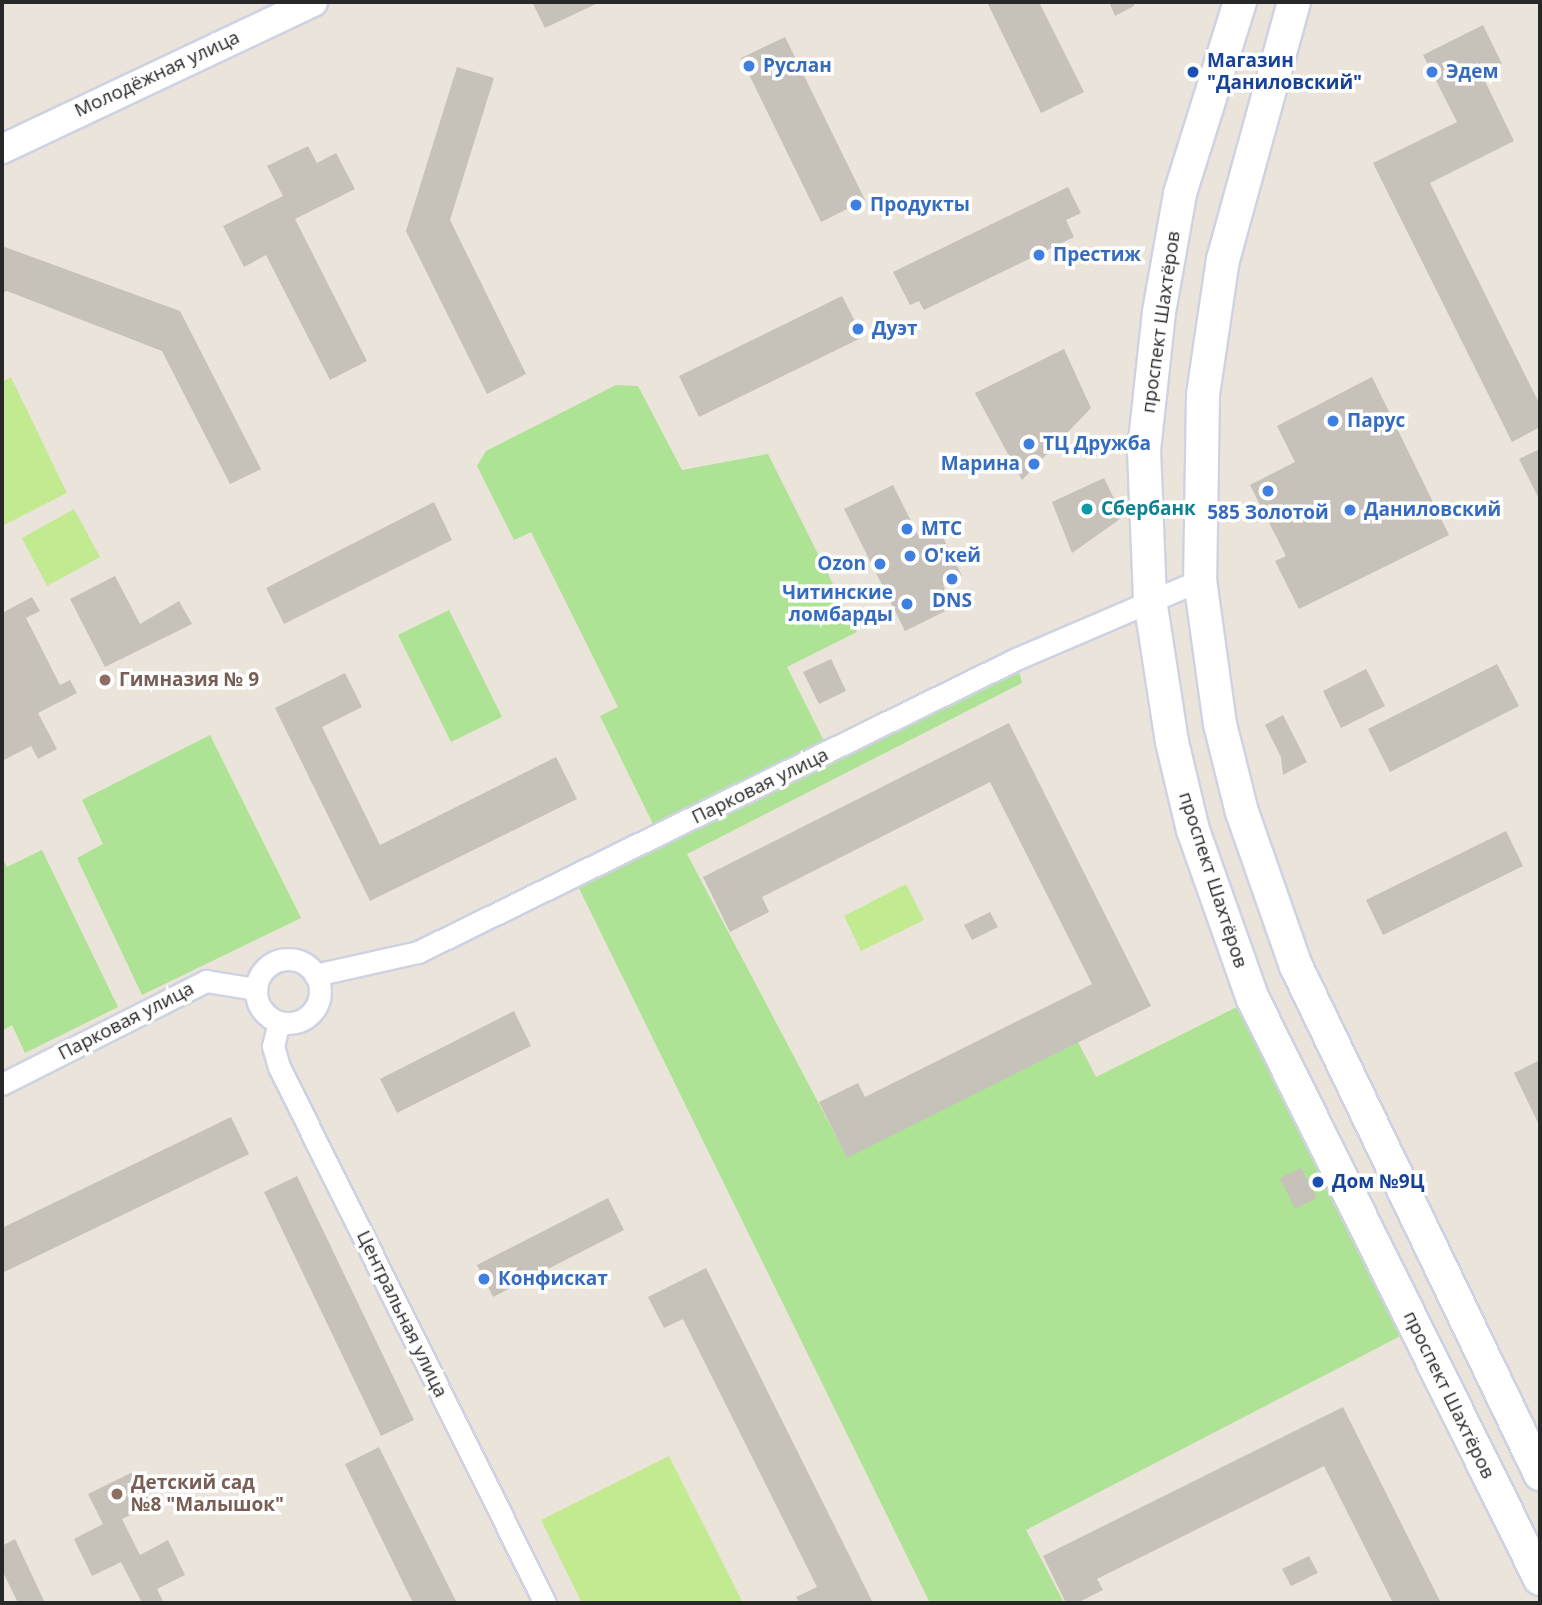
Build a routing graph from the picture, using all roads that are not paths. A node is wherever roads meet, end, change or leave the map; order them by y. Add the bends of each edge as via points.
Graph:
1 (313, 2) edge
2 (1240, 2) edge
3 (1294, 2) edge
4 (2, 149) edge
5 (1200, 580) junction
6 (1150, 600) junction
7 (315, 975) junction
8 (256, 989) junction
9 (279, 1022) junction
10 (2, 1084) edge
11 (1540, 1474) edge
12 (1540, 1579) edge
13 (545, 1603) edge

1 - 4 street, Молодёжная улица
2 - 6 main road, проспект Шахтёров via 1180,194 1159,312 1144,450
3 - 5 main road via 1223,259 1203,395
5 - 6 street, Парковая улица
5 - 11 main road via 1220,724 1273,906 1330,1040
6 - 7 street, Парковая улица via 1017,659 418,952
6 - 12 main road, проспект Шахтёров via 1172,742 1193,830 1253,999
7 - 8 street via 300,961 276,960 258,977
7 - 9 street via 319,995 312,1012 297,1021
8 - 9 street via 261,1009
8 - 10 street, Парковая улица via 206,981
9 - 13 street, Центральная улица via 273,1046 279,1067

